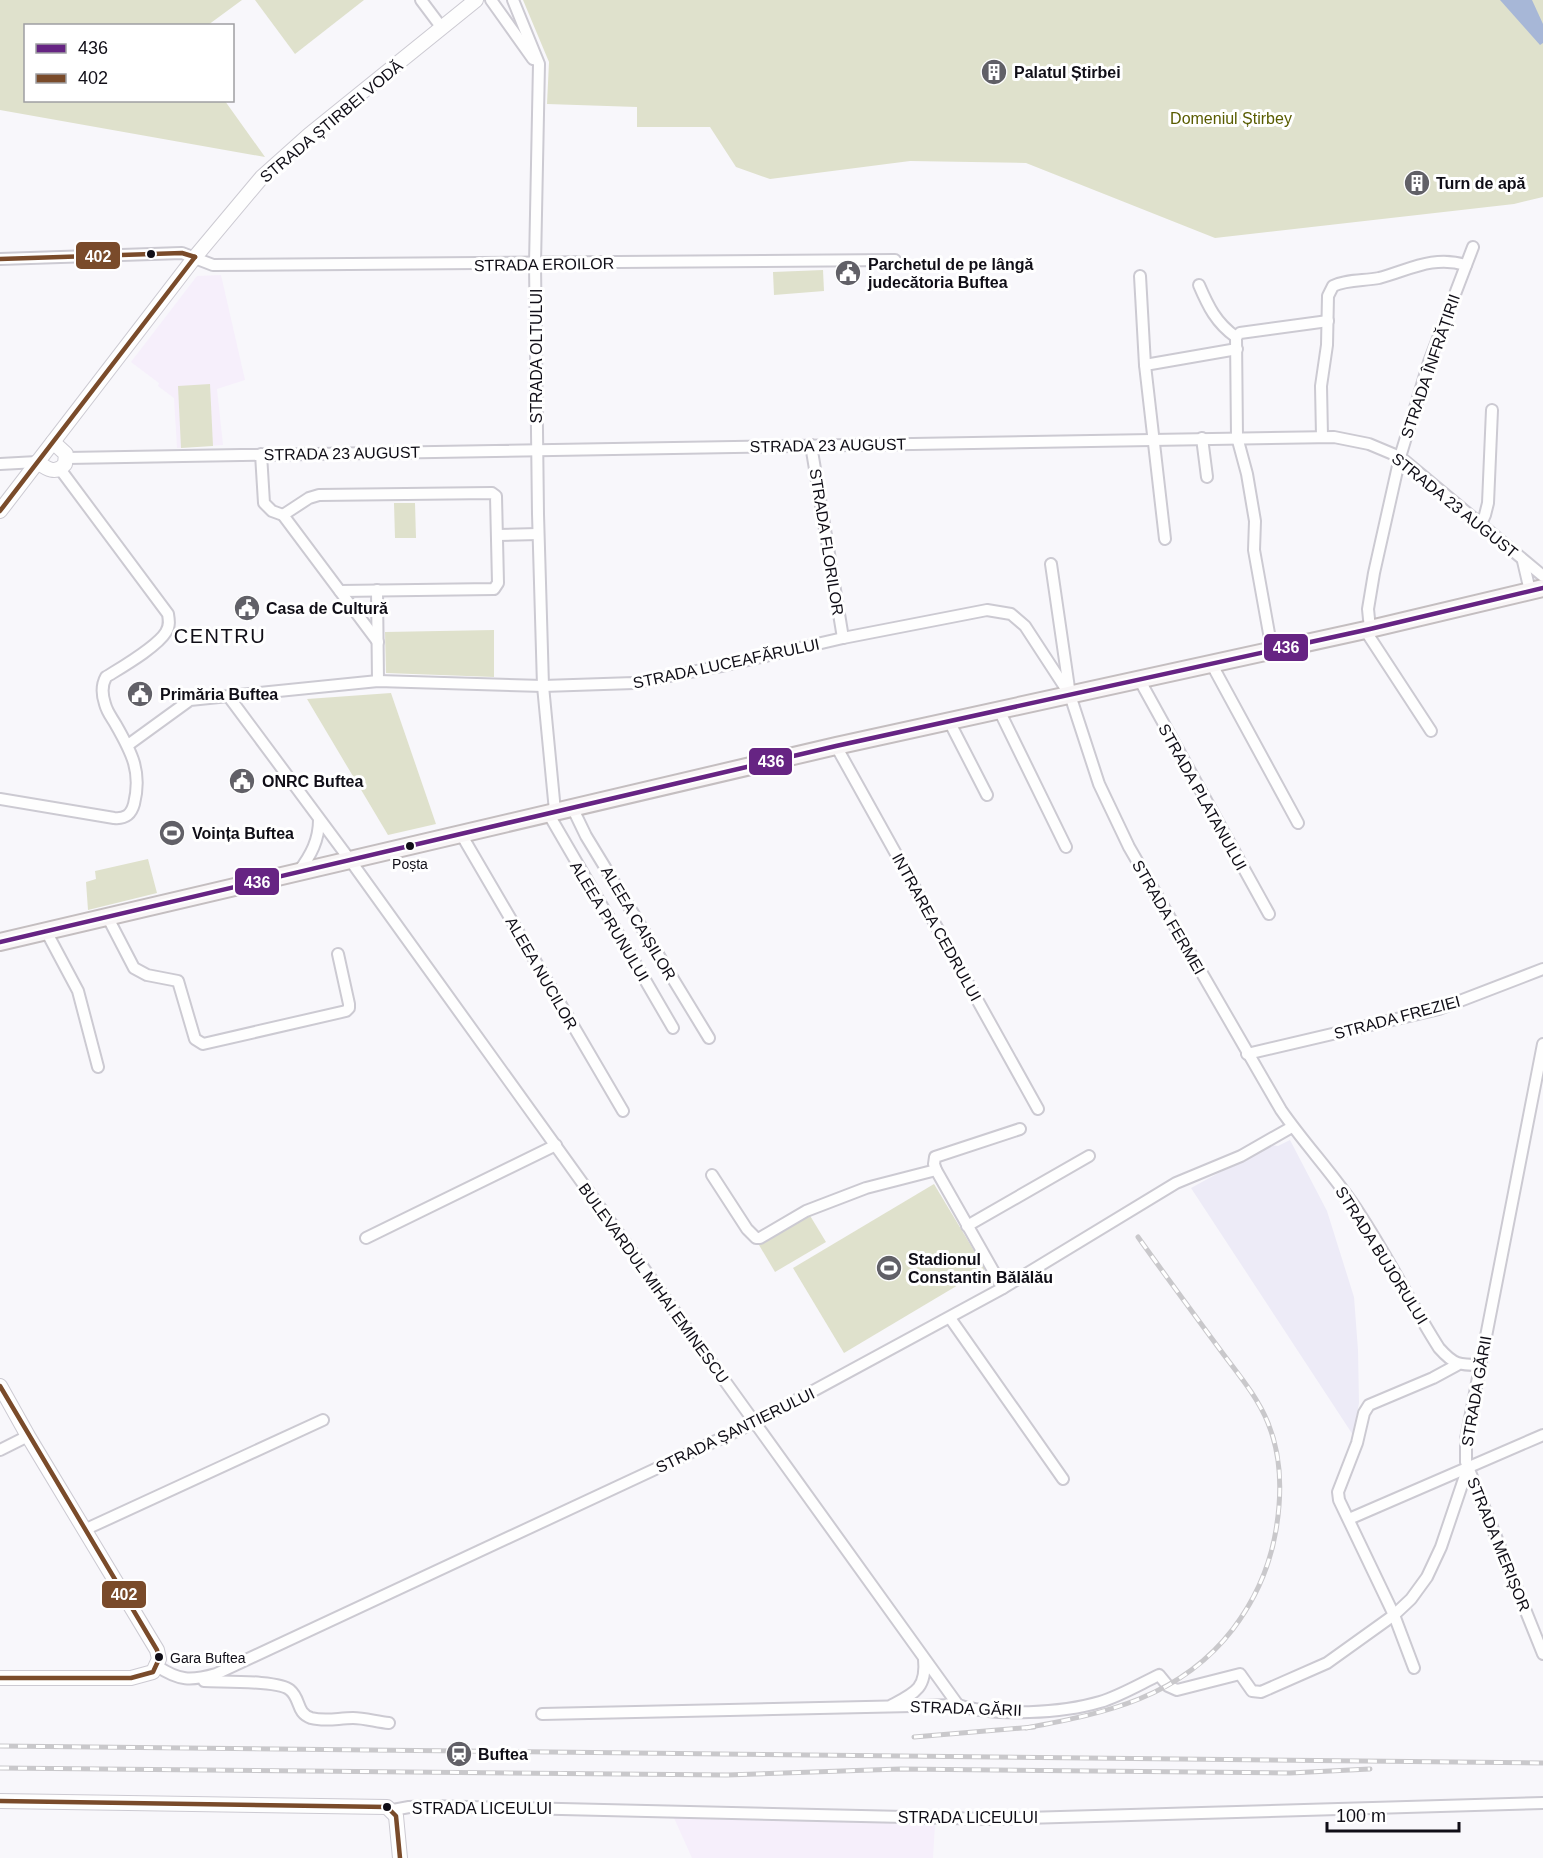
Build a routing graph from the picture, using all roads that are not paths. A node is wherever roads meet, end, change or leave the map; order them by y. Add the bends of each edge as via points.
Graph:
1 (421, 0) edge
2 (476, 0) edge
3 (491, 0) edge
4 (513, 0) edge
5 (442, 28) junction
6 (539, 70) junction
7 (1473, 247) dead end
8 (195, 257) junction
9 (0, 259) edge
10 (895, 260) dead end
11 (535, 264) junction
12 (1466, 265) junction
13 (1140, 276) dead end
14 (1199, 285) dead end
15 (1328, 321) junction
16 (1236, 337) junction
17 (1237, 349) junction
18 (1145, 365) junction
19 (1492, 410) dead end
20 (1322, 436) junction
21 (1238, 437) junction
22 (1202, 438) junction
23 (1153, 439) junction
24 (53, 441) junction
25 (811, 445) junction
26 (537, 450) junction
27 (261, 454) junction
28 (1400, 456) junction
29 (37, 462) junction
30 (64, 463) junction
31 (0, 464) edge
32 (1207, 477) dead end
33 (0, 511) edge
34 (283, 515) junction
35 (1481, 524) junction
36 (538, 534) junction
37 (498, 535) junction
38 (1165, 539) dead end
39 (1523, 561) junction
40 (1051, 564) dead end
41 (1543, 576) edge
42 (377, 590) junction
43 (1537, 590) edge
44 (340, 591) junction
45 (1367, 629) junction
46 (843, 638) junction
47 (378, 642) junction
48 (1272, 650) junction
49 (1211, 663) junction
50 (1139, 679) junction
51 (378, 681) junction
52 (543, 686) junction
53 (1070, 695) junction
54 (229, 697) junction
55 (999, 710) junction
56 (950, 721) junction
57 (1431, 731) dead end
58 (128, 745) junction
59 (836, 746) junction
60 (987, 795) dead end
61 (0, 799) edge
62 (572, 807) junction
63 (551, 812) junction
64 (319, 820) junction
65 (1298, 823) dead end
66 (461, 834) junction
67 (1066, 847) dead end
68 (350, 860) junction
69 (299, 871) junction
70 (1269, 914) dead end
71 (106, 916) junction
72 (46, 931) junction
73 (0, 942) edge
74 (338, 954) dead end
75 (1543, 969) edge
76 (673, 1028) dead end
77 (709, 1038) dead end
78 (1543, 1044) edge
79 (1247, 1054) junction
80 (98, 1068) dead end
81 (1038, 1109) dead end
82 (623, 1111) dead end
83 (1292, 1126) junction
84 (1020, 1129) dead end
85 (556, 1145) junction
86 (1089, 1156) dead end
87 (936, 1170) junction
88 (712, 1175) dead end
89 (967, 1226) junction
90 (366, 1238) dead end
91 (1003, 1288) junction
92 (950, 1318) junction
93 (1457, 1365) junction
94 (1480, 1365) junction
95 (0, 1386) edge
96 (323, 1420) dead end
97 (754, 1423) junction
98 (1543, 1435) edge
99 (28, 1436) junction
100 (0, 1450) edge
101 (1468, 1467) junction
102 (1064, 1479) dead end
103 (1349, 1519) junction
104 (84, 1530) junction
105 (1394, 1615) junction
106 (1543, 1654) edge
107 (924, 1659) junction
108 (157, 1666) junction
109 (1414, 1668) dead end
110 (0, 1677) edge
111 (194, 1680) junction
112 (958, 1705) junction
113 (890, 1706) junction
114 (542, 1714) dead end
115 (389, 1723) dead end
116 (0, 1801) edge
117 (1543, 1803) edge
118 (393, 1810) junction
119 (400, 1858) edge

1 - 5 street
2 - 5 main road, STRADA ȘTIRBEI VODĂ
3 - 6 street
4 - 6 street, STRADA OLTULUI
5 - 8 main road, STRADA ȘTIRBEI VODĂ via 279,161
6 - 11 street, STRADA OLTULUI
7 - 12 street, STRADA ÎNFRĂȚIRII
8 - 9 street, STRADA EROILOR via 182,253
8 - 11 street, STRADA EROILOR via 213,265
8 - 24 main road, STRADA ȘTIRBEI VODĂ
10 - 11 street, STRADA EROILOR
11 - 26 street, STRADA OLTULUI
12 - 15 street via 1430,263 1379,278 1337,284 1330,290
12 - 28 street, STRADA ÎNFRĂȚIRII via 1429,362
13 - 18 street
14 - 16 street via 1210,310 1223,328
15 - 16 street via 1240,333
15 - 20 street via 1321,386
16 - 17 street
17 - 18 street
17 - 21 street
18 - 23 street
19 - 35 street via 1488,502
20 - 21 street, STRADA 23 AUGUST
20 - 28 street, STRADA 23 AUGUST via 1353,440
21 - 22 street, STRADA 23 AUGUST
21 - 48 street via 1255,521 1254,550
22 - 23 street, STRADA 23 AUGUST
22 - 32 street
23 - 25 street, STRADA 23 AUGUST
23 - 38 street
24 - 29 main road, STRADA ȘTIRBEI VODĂ
24 - 30 main road via 64,451
25 - 26 street, STRADA 23 AUGUST
25 - 46 street, STRADA FLORILOR
26 - 27 street, STRADA 23 AUGUST
26 - 36 street, STRADA OLTULUI
27 - 30 street, STRADA 23 AUGUST
27 - 34 street via 264,503
28 - 35 street, STRADA 23 AUGUST
28 - 45 street, STRADA ÎNFRĂȚIRII via 1374,573
29 - 30 main road via 53,471
29 - 31 street
29 - 33 main road, STRADA ȘTIRBEI VODĂ
30 - 58 street via 168,614 168,629 153,645 106,677 102,686 105,706
34 - 37 street via 319,495 492,493 497,499
34 - 44 street
35 - 39 street, STRADA 23 AUGUST
36 - 37 street
36 - 52 street, STRADA OLTULUI
37 - 42 street via 498,583 494,589
39 - 41 street, STRADA 23 AUGUST
39 - 43 street
40 - 53 street
42 - 44 street
42 - 47 street
43 - 45 main road
44 - 47 street
45 - 48 main road
45 - 57 street
46 - 52 street, STRADA LUCEAFĂRULUI via 647,681
46 - 53 street, STRADA LUCEAFĂRULUI via 987,610 1002,612 1025,626
47 - 51 street
48 - 49 main road
49 - 50 main road
49 - 65 street
50 - 53 main road
50 - 70 street, STRADA PLATANULUI
51 - 52 street, STRADA LUCEAFĂRULUI
51 - 54 street, STRADA LUCEAFĂRULUI
52 - 63 street, STRADA OLTULUI
53 - 55 main road
53 - 79 street, STRADA FERMEI via 1112,813
54 - 58 street, STRADA LUCEAFĂRULUI via 190,700
54 - 64 street, BULEVARDUL MIHAI EMINESCU
55 - 56 main road
55 - 67 street
56 - 59 main road
56 - 60 street
58 - 61 street via 138,785 132,811 125,817
59 - 62 main road
59 - 81 street, INTRAREA CEDRULUI
62 - 63 main road
62 - 77 street, ALEEA CAIȘILOR
63 - 66 main road
63 - 76 street, ALEEA PRUNULUI
64 - 68 street, BULEVARDUL MIHAI EMINESCU
64 - 69 street via 317,840
66 - 68 main road
66 - 82 street, ALEEA NUCILOR
68 - 69 main road
68 - 85 street, BULEVARDUL MIHAI EMINESCU
69 - 71 main road
71 - 72 main road
71 - 74 street via 134,968 147,975 178,981 195,1039 203,1044 346,1011 349,1004
72 - 73 main road
72 - 80 street via 78,991
75 - 79 street, STRADA FREZIEI via 1439,1009
78 - 94 street, STRADA GĂRII
79 - 83 street, STRADA FERMEI
83 - 91 street, STRADA ȘANTIERULUI via 1241,1156 1167,1188
83 - 93 street, STRADA BUJORULUI via 1359,1213 1439,1348
84 - 87 street via 935,1157
85 - 90 street
85 - 97 street, BULEVARDUL MIHAI EMINESCU
86 - 89 street
87 - 88 street via 856,1191 806,1211 756,1238
87 - 89 street
89 - 91 street
91 - 92 street, STRADA ȘANTIERULUI
92 - 97 street, STRADA ȘANTIERULUI
92 - 102 street
93 - 94 street
93 - 103 street via 1366,1408 1338,1492
94 - 101 street, STRADA GĂRII via 1465,1448
95 - 99 main road
96 - 104 street
97 - 107 street, BULEVARDUL MIHAI EMINESCU
97 - 111 street, STRADA ȘANTIERULUI via 258,1656
98 - 101 street
99 - 100 street
99 - 104 main road
101 - 103 street
101 - 105 street, STRADA GĂRII via 1427,1577
101 - 106 street, STRADA MERIȘOR
103 - 105 street
104 - 108 main road via 157,1650
105 - 109 street
105 - 112 street, STRADA GĂRII via 1327,1663 1261,1692 1252,1690 1240,1674 1180,1690 1168,1686 1159,1675 1103,1701 1074,1708 986,1712
107 - 112 street, BULEVARDUL MIHAI EMINESCU
107 - 113 street via 921,1685 914,1694
108 - 110 main road via 147,1675 130,1678
108 - 111 street via 180,1679
111 - 115 street via 281,1685 291,1690 302,1713 310,1718 358,1718
112 - 113 street, STRADA GĂRII
113 - 114 street, STRADA GĂRII
116 - 118 main road via 379,1806
117 - 118 street, STRADA LICEULUI via 993,1819 428,1806
118 - 119 main road

